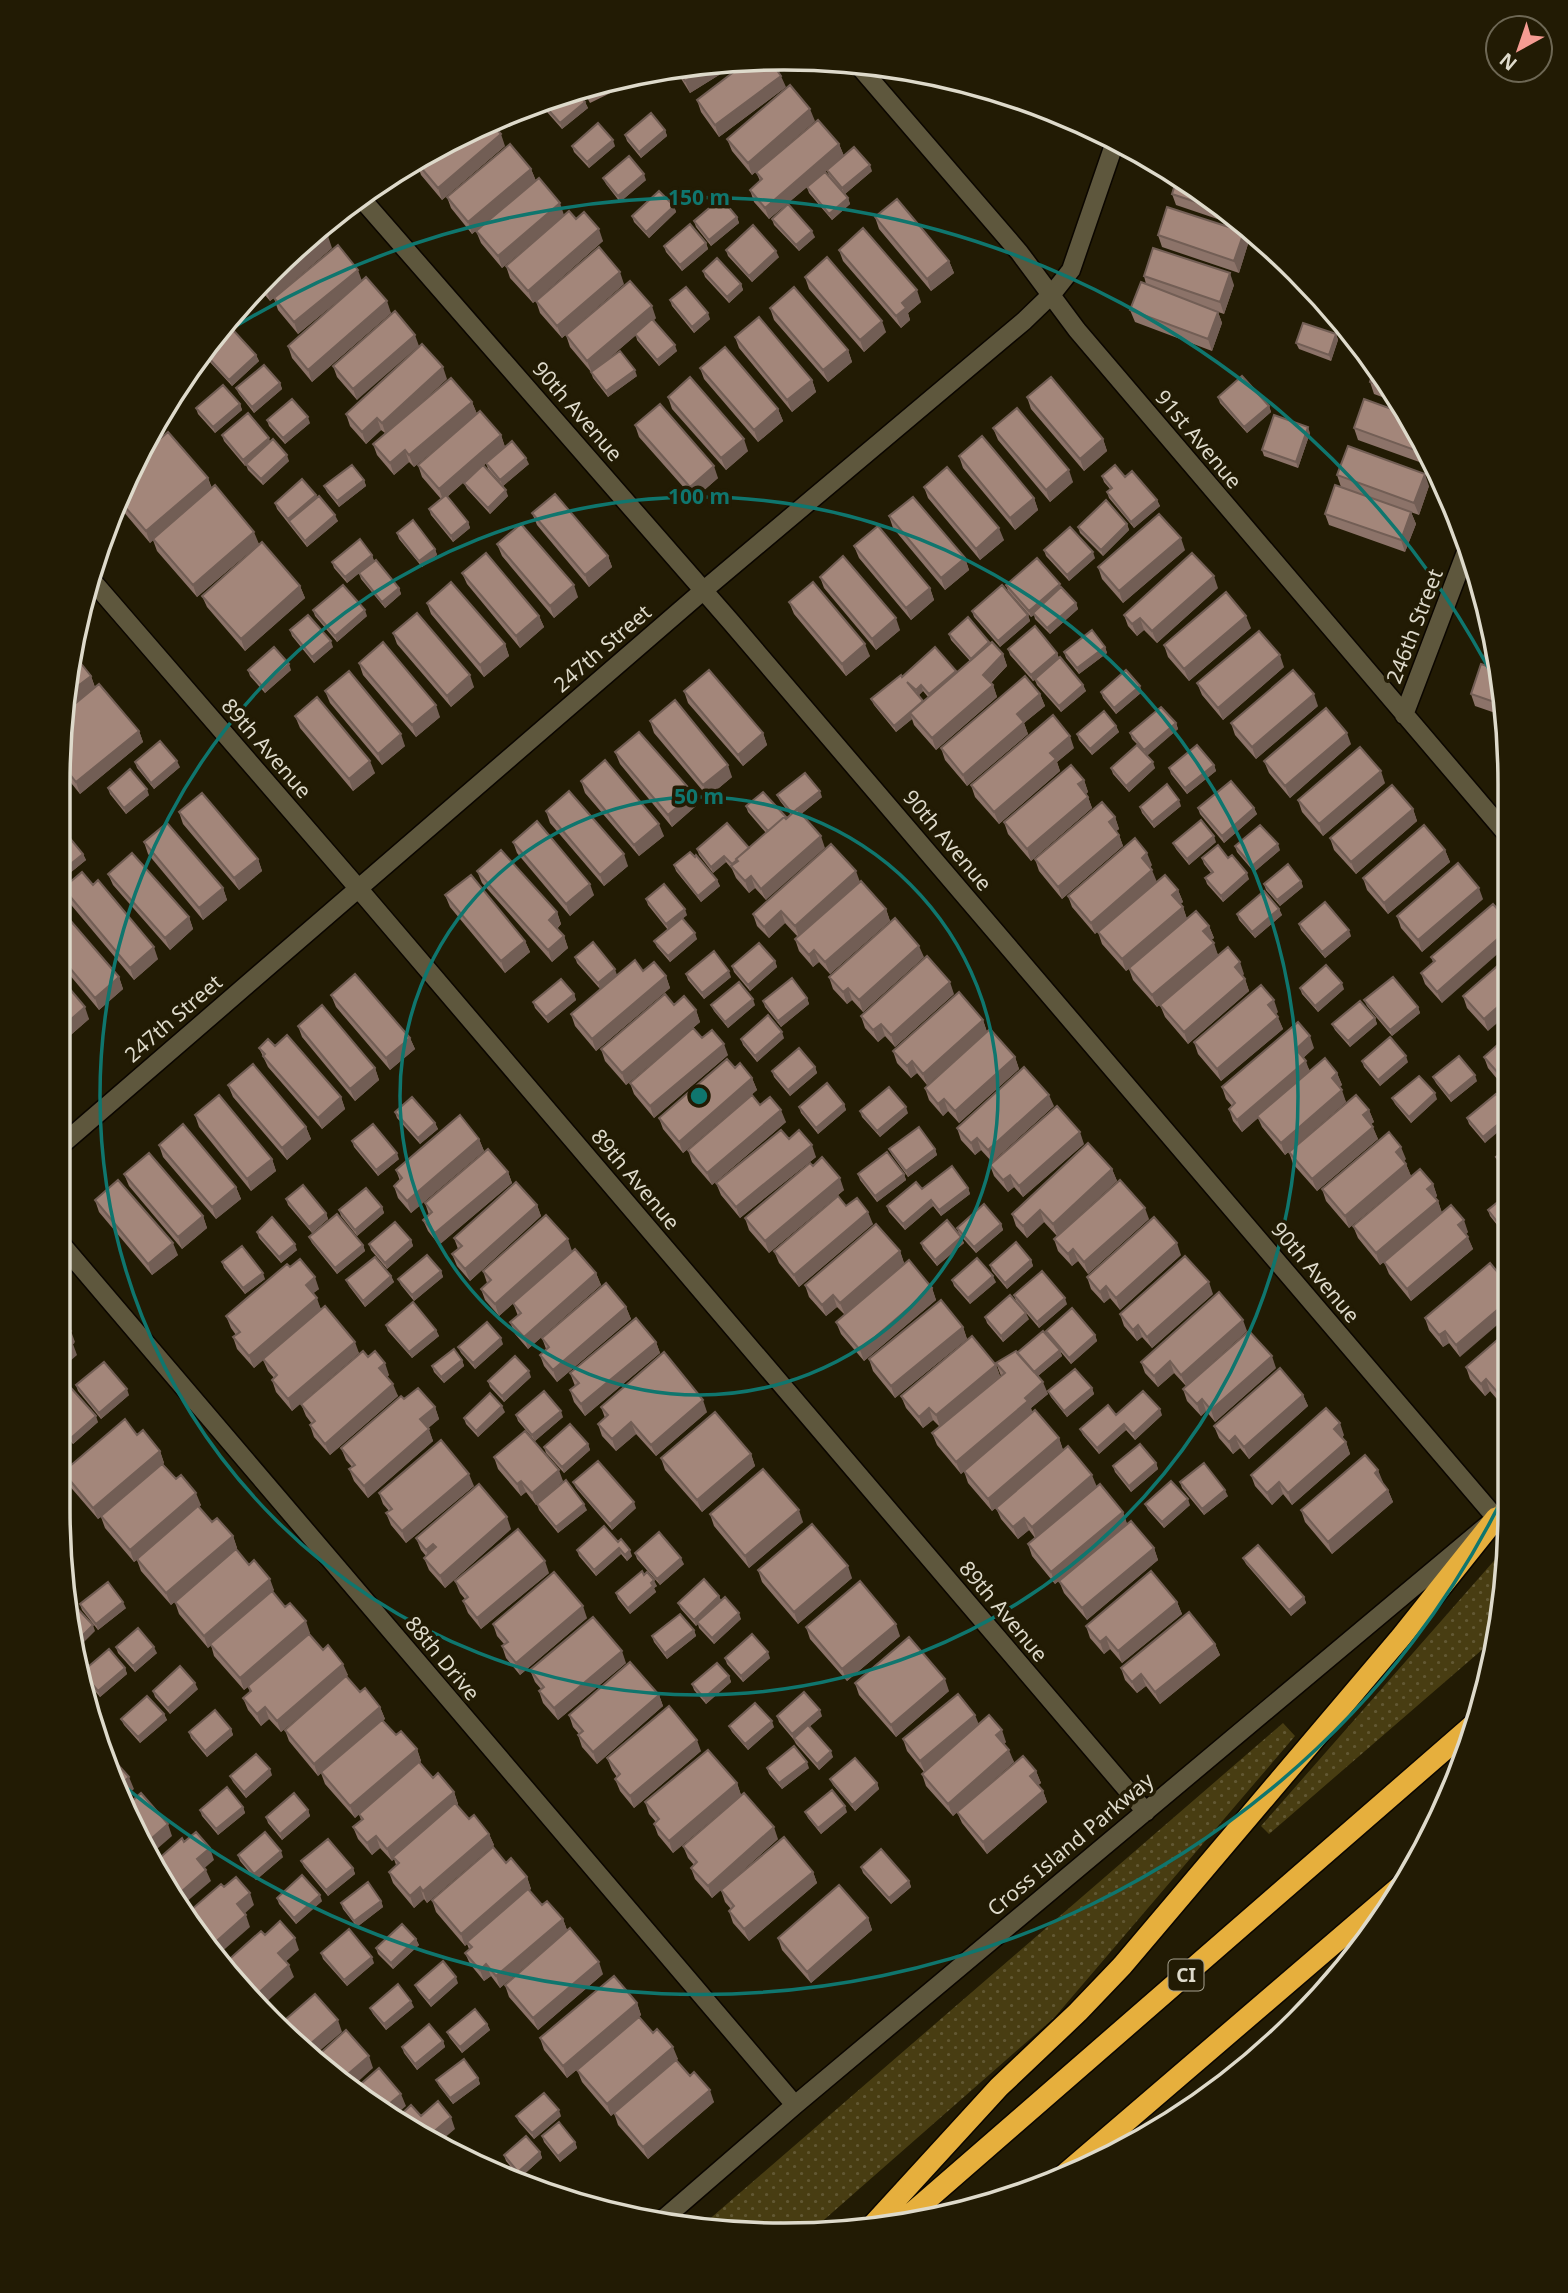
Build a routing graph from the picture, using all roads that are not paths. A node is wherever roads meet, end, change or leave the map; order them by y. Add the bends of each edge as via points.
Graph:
1 (867, 75) edge
2 (1112, 150) edge
3 (367, 205) edge
4 (1052, 294) junction
5 (1462, 562) edge
6 (98, 587) edge
7 (704, 590) junction
8 (1404, 715) junction
9 (1498, 824) edge
10 (358, 888) junction
11 (70, 1137) edge
12 (70, 1254) edge
13 (1498, 1506) edge
14 (1498, 1516) edge
15 (1498, 1519) edge
16 (1461, 1735) edge
17 (1146, 1812) junction
18 (1379, 1905) edge
19 (795, 2105) junction
20 (1087, 2155) edge
21 (915, 2210) edge
22 (670, 2213) edge
23 (881, 2216) edge

1 - 4 street, 91st Avenue
2 - 4 street, 247th Street via 1071,270
3 - 7 street, 90th Avenue
4 - 7 street, 247th Street
4 - 8 street, 91st Avenue via 1077,330
5 - 8 street, 246th Street
6 - 10 street, 89th Avenue
7 - 10 street, 247th Street
7 - 13 street, 90th Avenue
8 - 9 street, 91st Avenue
10 - 11 street, 247th Street
10 - 17 street, 89th Avenue
12 - 19 street, 88th Drive
14 - 17 street, Cross Island Parkway
15 - 23 highway via 1131,1956 999,2087
16 - 21 highway, CI
17 - 19 street, Cross Island Parkway
18 - 20 highway
19 - 22 street, Cross Island Parkway

